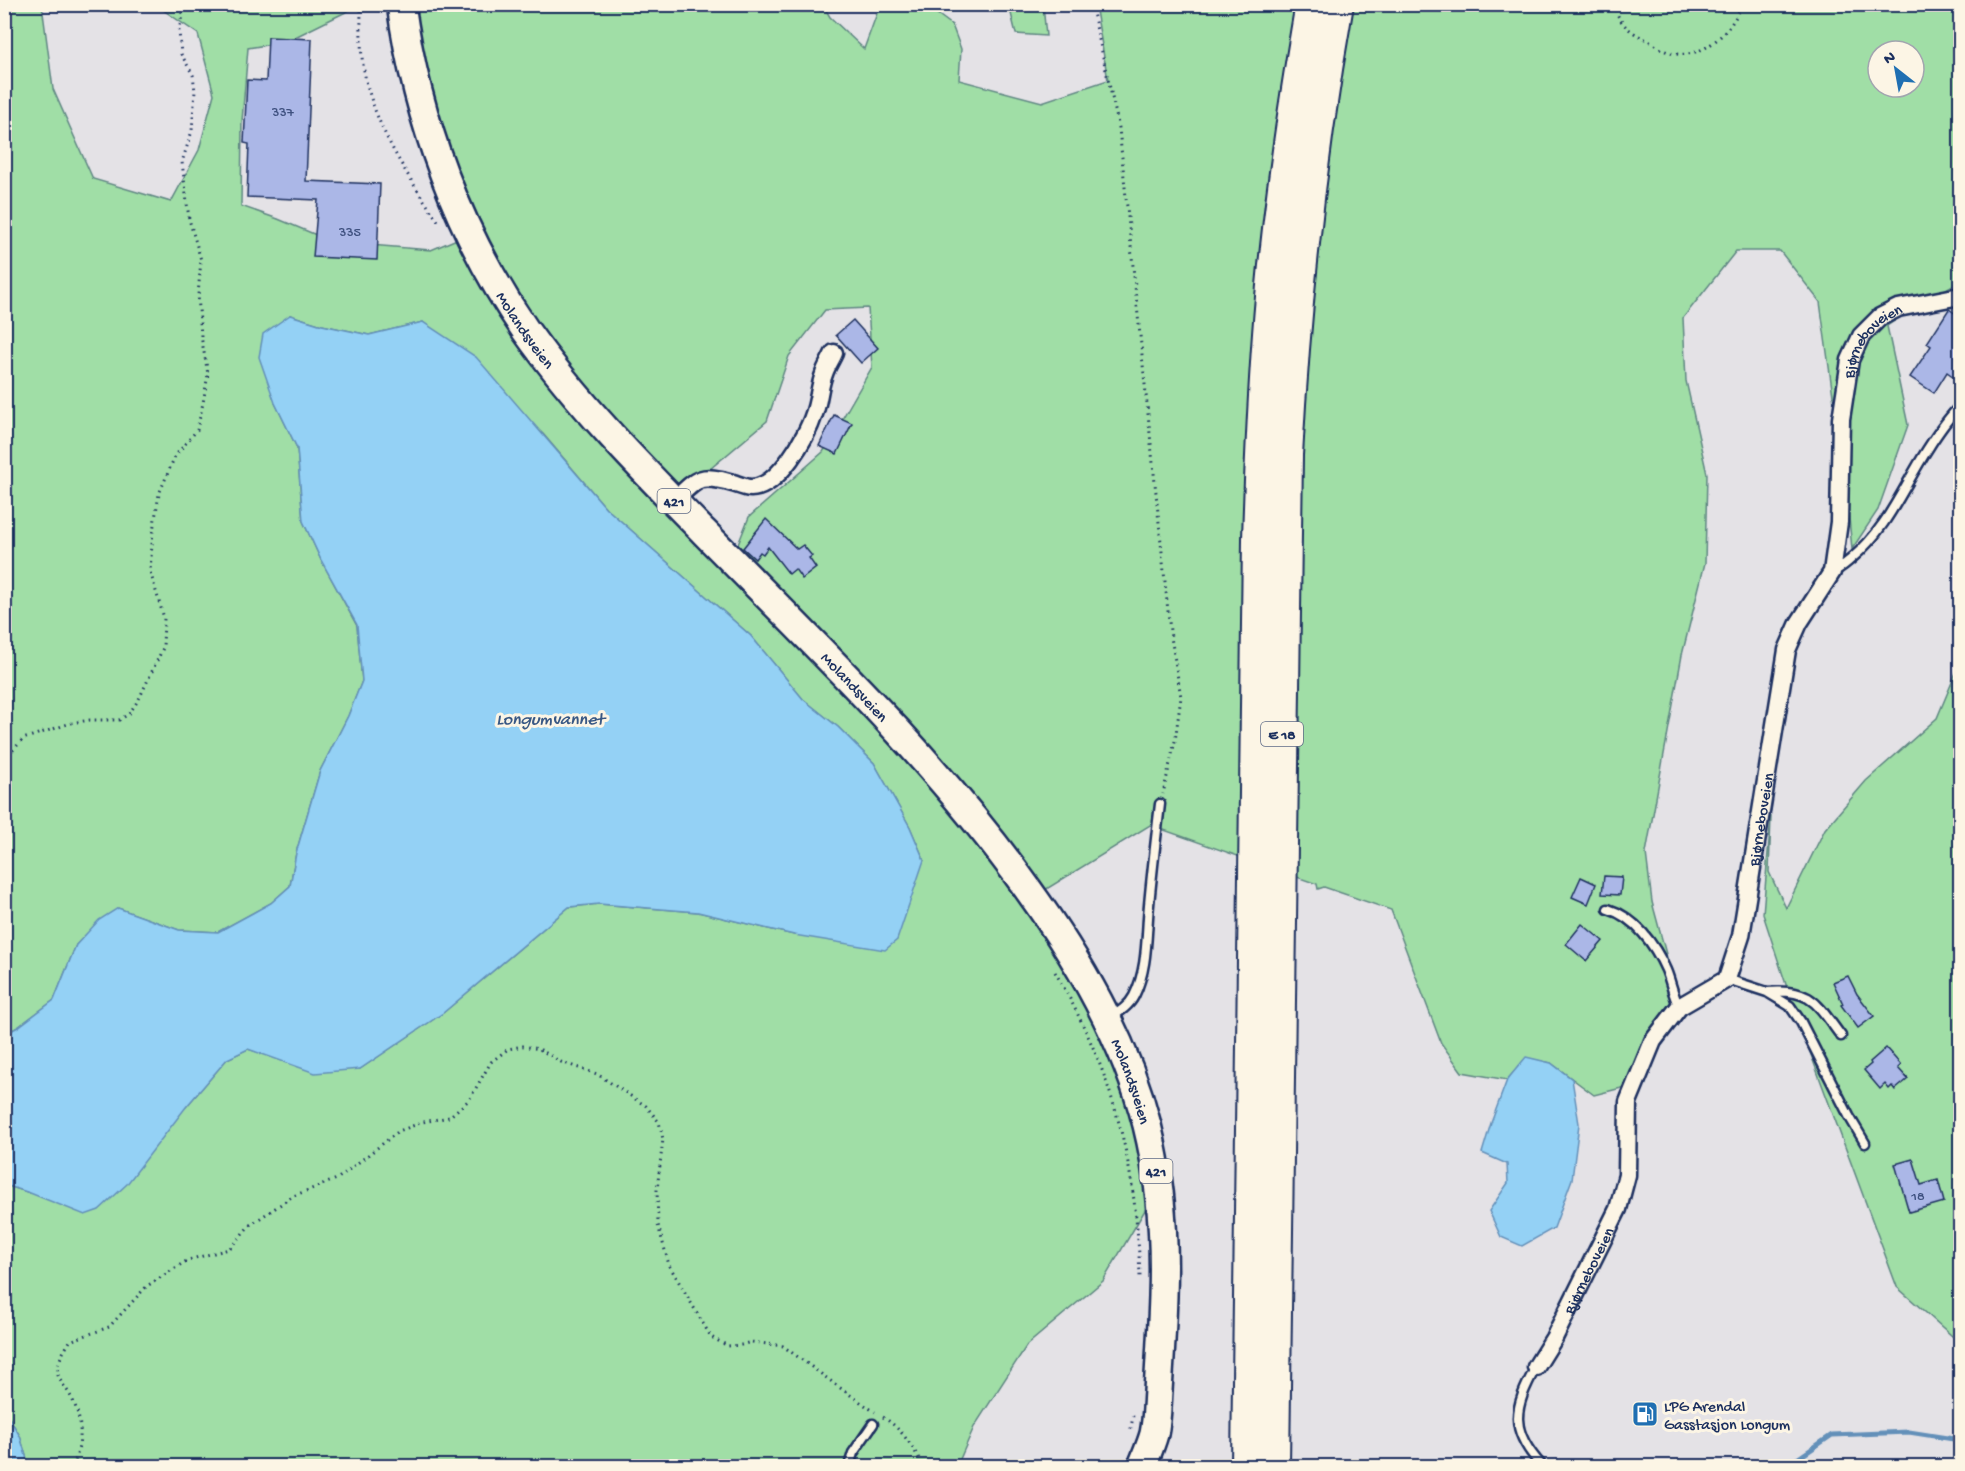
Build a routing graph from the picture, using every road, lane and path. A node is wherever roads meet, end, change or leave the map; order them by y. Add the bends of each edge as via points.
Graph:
1 (184, 4) edge
2 (191, 4) edge
3 (207, 4) edge
4 (400, 4) edge
5 (1091, 4) edge
6 (1312, 4) edge
7 (1337, 4) edge
8 (1614, 4) edge
9 (1742, 4) edge
10 (1960, 296) edge
11 (834, 353) dead end
12 (1960, 406) edge
13 (674, 501) junction
14 (1832, 572) junction
15 (4, 766) edge
16 (1161, 804) joint
17 (1608, 909) dead end
18 (1050, 964) dead end
19 (1727, 979) junction
20 (1767, 992) junction
21 (1679, 1007) junction
22 (1108, 1020) junction
23 (1841, 1036) dead end
24 (1865, 1143) dead end
25 (1140, 1282) dead end
26 (1536, 1367) joint
27 (1133, 1413) dead end
28 (873, 1424) dead end
29 (1143, 1431) junction
30 (73, 1467) edge
31 (849, 1467) edge
32 (923, 1467) edge
33 (1142, 1467) edge
34 (1162, 1467) edge
35 (1248, 1467) edge
36 (1273, 1467) edge
37 (1542, 1467) edge

1 - 15 path via 179,31 181,54 193,75 195,91 192,131 182,162 189,219 201,260 198,295 208,374 197,430 175,456 159,494 150,571 164,618 163,648 129,714 118,720 71,723 23,739
2 - 3 path
4 - 13 main road, Molandsveien / 421 via 409,61 428,128 454,201 484,261 526,331 554,368
5 - 16 path via 1119,128 1170,631 1181,697
6 - 35 highway, E 18 via 1278,230 1262,441
7 - 36 highway, E 18 via 1306,206 1286,455
8 - 9 path via 1625,27 1636,35 1671,53 1685,54 1717,40 1729,28
10 - 14 street, Bjørneboveien via 1898,308 1880,317 1861,336 1850,360 1841,419 1839,522
11 - 13 street via 805,435 773,478 751,488 704,477
12 - 14 lane via 1926,451 1881,529 1864,548
13 - 22 main road, Molandsveien / 421 via 958,798 1058,932
14 - 19 street, Bjørneboveien via 1798,623 1787,650 1741,936
16 - 22 lane via 1142,973 1130,1004
17 - 21 lane via 1629,920 1648,939 1666,970
18 - 25 path via 1104,1071 1120,1124 1138,1229
19 - 20 lane
19 - 21 street, Bjørneboveien
20 - 23 lane via 1786,990 1815,1001
20 - 24 lane via 1790,1006 1802,1022
21 - 26 street, Bjørneboveien via 1653,1041 1628,1102 1627,1175 1618,1209
22 - 29 main road, Molandsveien / 421 via 1146,1121 1158,1185 1164,1267 1162,1326
26 - 37 lane via 1521,1397 1518,1425 1526,1447
27 - 29 path
28 - 31 lane via 853,1453
29 - 33 main road, Molandsveien / 421
29 - 34 main road, Molandsveien / 421
30 - 32 path via 80,1451 81,1422 58,1374 59,1360 70,1341 109,1327 147,1286 188,1260 229,1249 250,1225 293,1196 337,1179 399,1131 449,1117 469,1100 491,1062 508,1049 523,1046 597,1074 646,1107 658,1122 663,1139 657,1190 658,1225 669,1265 711,1337 728,1346 751,1342 783,1346 894,1424

